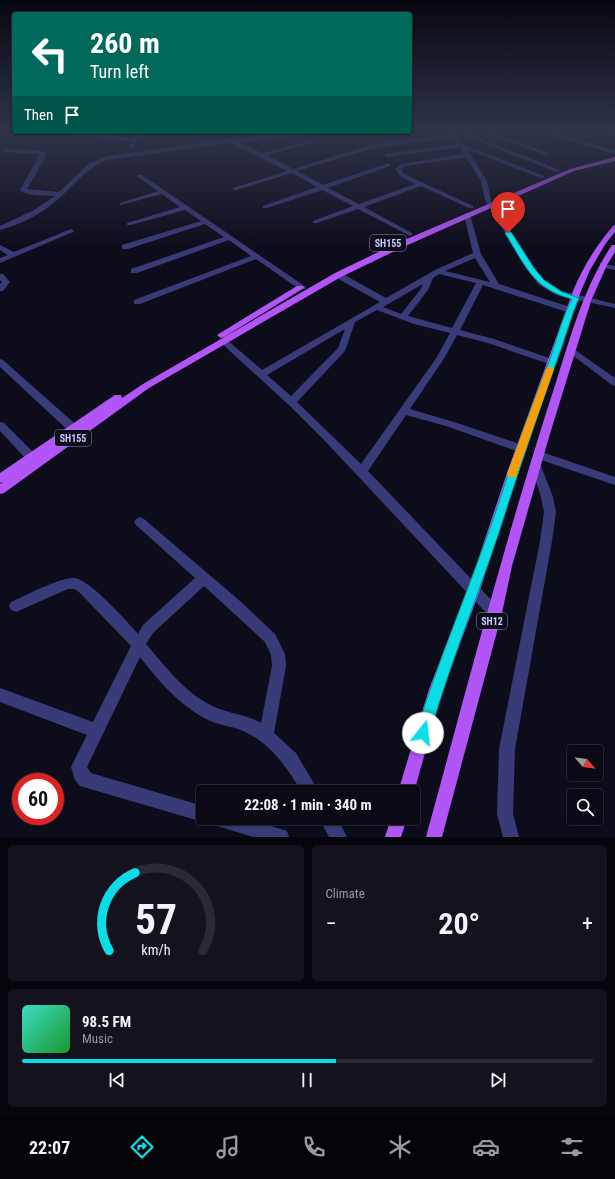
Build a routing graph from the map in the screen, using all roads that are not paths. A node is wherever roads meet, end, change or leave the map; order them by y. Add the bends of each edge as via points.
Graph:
1 (35, 170) edge
2 (86, 170) edge
3 (295, 170) edge
4 (374, 170) edge
5 (399, 170) edge
6 (477, 170) edge
7 (524, 170) edge
8 (562, 170) edge
9 (572, 170) edge
10 (292, 171) junction
11 (559, 171) joint
12 (140, 176) dead end
13 (542, 177) junction
14 (420, 184) junction
15 (323, 188) junction
16 (235, 189) dead end
17 (164, 192) junction
18 (60, 194) junction
19 (490, 202) junction
20 (122, 204) dead end
21 (360, 206) junction
22 (186, 207) junction
23 (265, 207) dead end
24 (471, 207) junction
25 (467, 215) junction
26 (206, 221) junction
27 (315, 222) dead end
28 (130, 224) dead end
29 (615, 227) edge
30 (0, 228) edge
31 (71, 230) dead end
32 (410, 234) junction
33 (230, 237) junction
34 (0, 247) edge
35 (125, 247) dead end
36 (615, 247) edge
37 (477, 254) junction
38 (14, 255) junction
39 (257, 256) junction
40 (0, 261) edge
41 (603, 265) junction
42 (615, 268) edge
43 (134, 271) dead end
44 (439, 272) junction
45 (338, 275) junction
46 (0, 276) edge
47 (429, 278) junction
48 (481, 282) junction
49 (496, 286) junction
50 (302, 287) junction
51 (0, 289) edge
52 (576, 298) junction
53 (587, 300) junction
54 (137, 302) dead end
55 (386, 302) junction
56 (615, 306) edge
57 (375, 307) junction
58 (570, 310) junction
59 (403, 317) junction
60 (352, 320) junction
61 (454, 332) junction
62 (223, 341) junction
63 (571, 350) junction
64 (0, 362) edge
65 (552, 362) junction
66 (178, 364) junction
67 (262, 374) junction
68 (615, 383) edge
69 (291, 402) junction
70 (405, 411) junction
71 (0, 425) edge
72 (75, 431) junction
73 (522, 449) junction
74 (31, 457) junction
75 (538, 460) junction
76 (361, 472) junction
77 (0, 479) edge
78 (615, 481) edge
79 (0, 490) edge
80 (140, 522) dead end
81 (204, 578) junction
82 (474, 590) junction
83 (16, 606) dead end
84 (495, 613) junction
85 (138, 645) junction
86 (0, 695) edge
87 (97, 731) junction
88 (266, 736) junction
89 (307, 785) edge
90 (408, 785) edge
91 (196, 812) edge
92 (241, 825) edge
93 (331, 825) edge
94 (397, 825) edge
95 (281, 837) edge
96 (339, 837) edge
97 (393, 837) edge
98 (434, 837) edge
99 (511, 837) edge

1 - 18 street via 23,190
2 - 18 street
3 - 10 street
4 - 15 street
5 - 14 street via 402,175
6 - 19 street via 484,181
7 - 13 street
8 - 11 main road, SH155
9 - 19 main road, SH155
10 - 15 street
10 - 16 street
11 - 13 main road, SH155
12 - 17 street
13 - 19 main road, SH155
14 - 21 street
14 - 24 street
15 - 21 street
15 - 23 street
17 - 20 street
17 - 22 street
18 - 30 street via 36,212
19 - 24 main road, SH155
19 - 25 main road, SH155
19 - 52 street via 541,282 559,294
21 - 27 street
21 - 32 street
22 - 26 street
22 - 28 street
24 - 32 main road, SH155
25 - 37 street
25 - 45 main road, SH155
26 - 33 street
26 - 35 street
29 - 52 main road via 602,242 586,270
31 - 38 street
32 - 50 main road, SH155
33 - 39 street
33 - 43 street
34 - 38 street
36 - 41 main road
37 - 44 street
37 - 49 street
38 - 40 street
39 - 50 street
39 - 54 street
41 - 42 street
41 - 53 main road
44 - 47 street
44 - 48 street
45 - 55 street
45 - 62 main road, SH155
46 - 51 street via 6,282
47 - 55 street
47 - 59 street via 424,290
48 - 49 street
48 - 61 street
49 - 58 street
50 - 66 main road, SH155
52 - 53 street
52 - 58 main road
53 - 56 street
53 - 63 main road
55 - 57 street
57 - 59 street
57 - 60 street
58 - 65 main road
59 - 61 street
60 - 67 street
60 - 69 street via 342,349
61 - 65 street via 491,341
61 - 70 street
62 - 66 main road, SH155
62 - 67 street
63 - 68 street
63 - 75 main road
64 - 72 street
65 - 73 main road
66 - 72 main road, SH155
67 - 69 street
69 - 76 street
70 - 73 street
70 - 76 street
71 - 74 street
72 - 74 main road, SH155
72 - 79 main road, SH155
73 - 82 main road
74 - 77 main road, SH155
75 - 78 street
75 - 84 main road, SH12 via 513,540
75 - 99 street via 550,512 507,749 505,814
76 - 82 street
80 - 81 street
81 - 85 street via 148,629
81 - 88 street via 270,638 278,654 279,666
82 - 84 street
82 - 90 main road via 436,689
83 - 85 street via 75,583 83,587
84 - 98 main road, SH12
85 - 87 street
85 - 88 street via 172,685 187,698 212,714 253,727
86 - 87 street
87 - 91 street via 79,767 86,780
88 - 89 street via 290,759
92 - 95 street
93 - 96 street
94 - 97 main road

